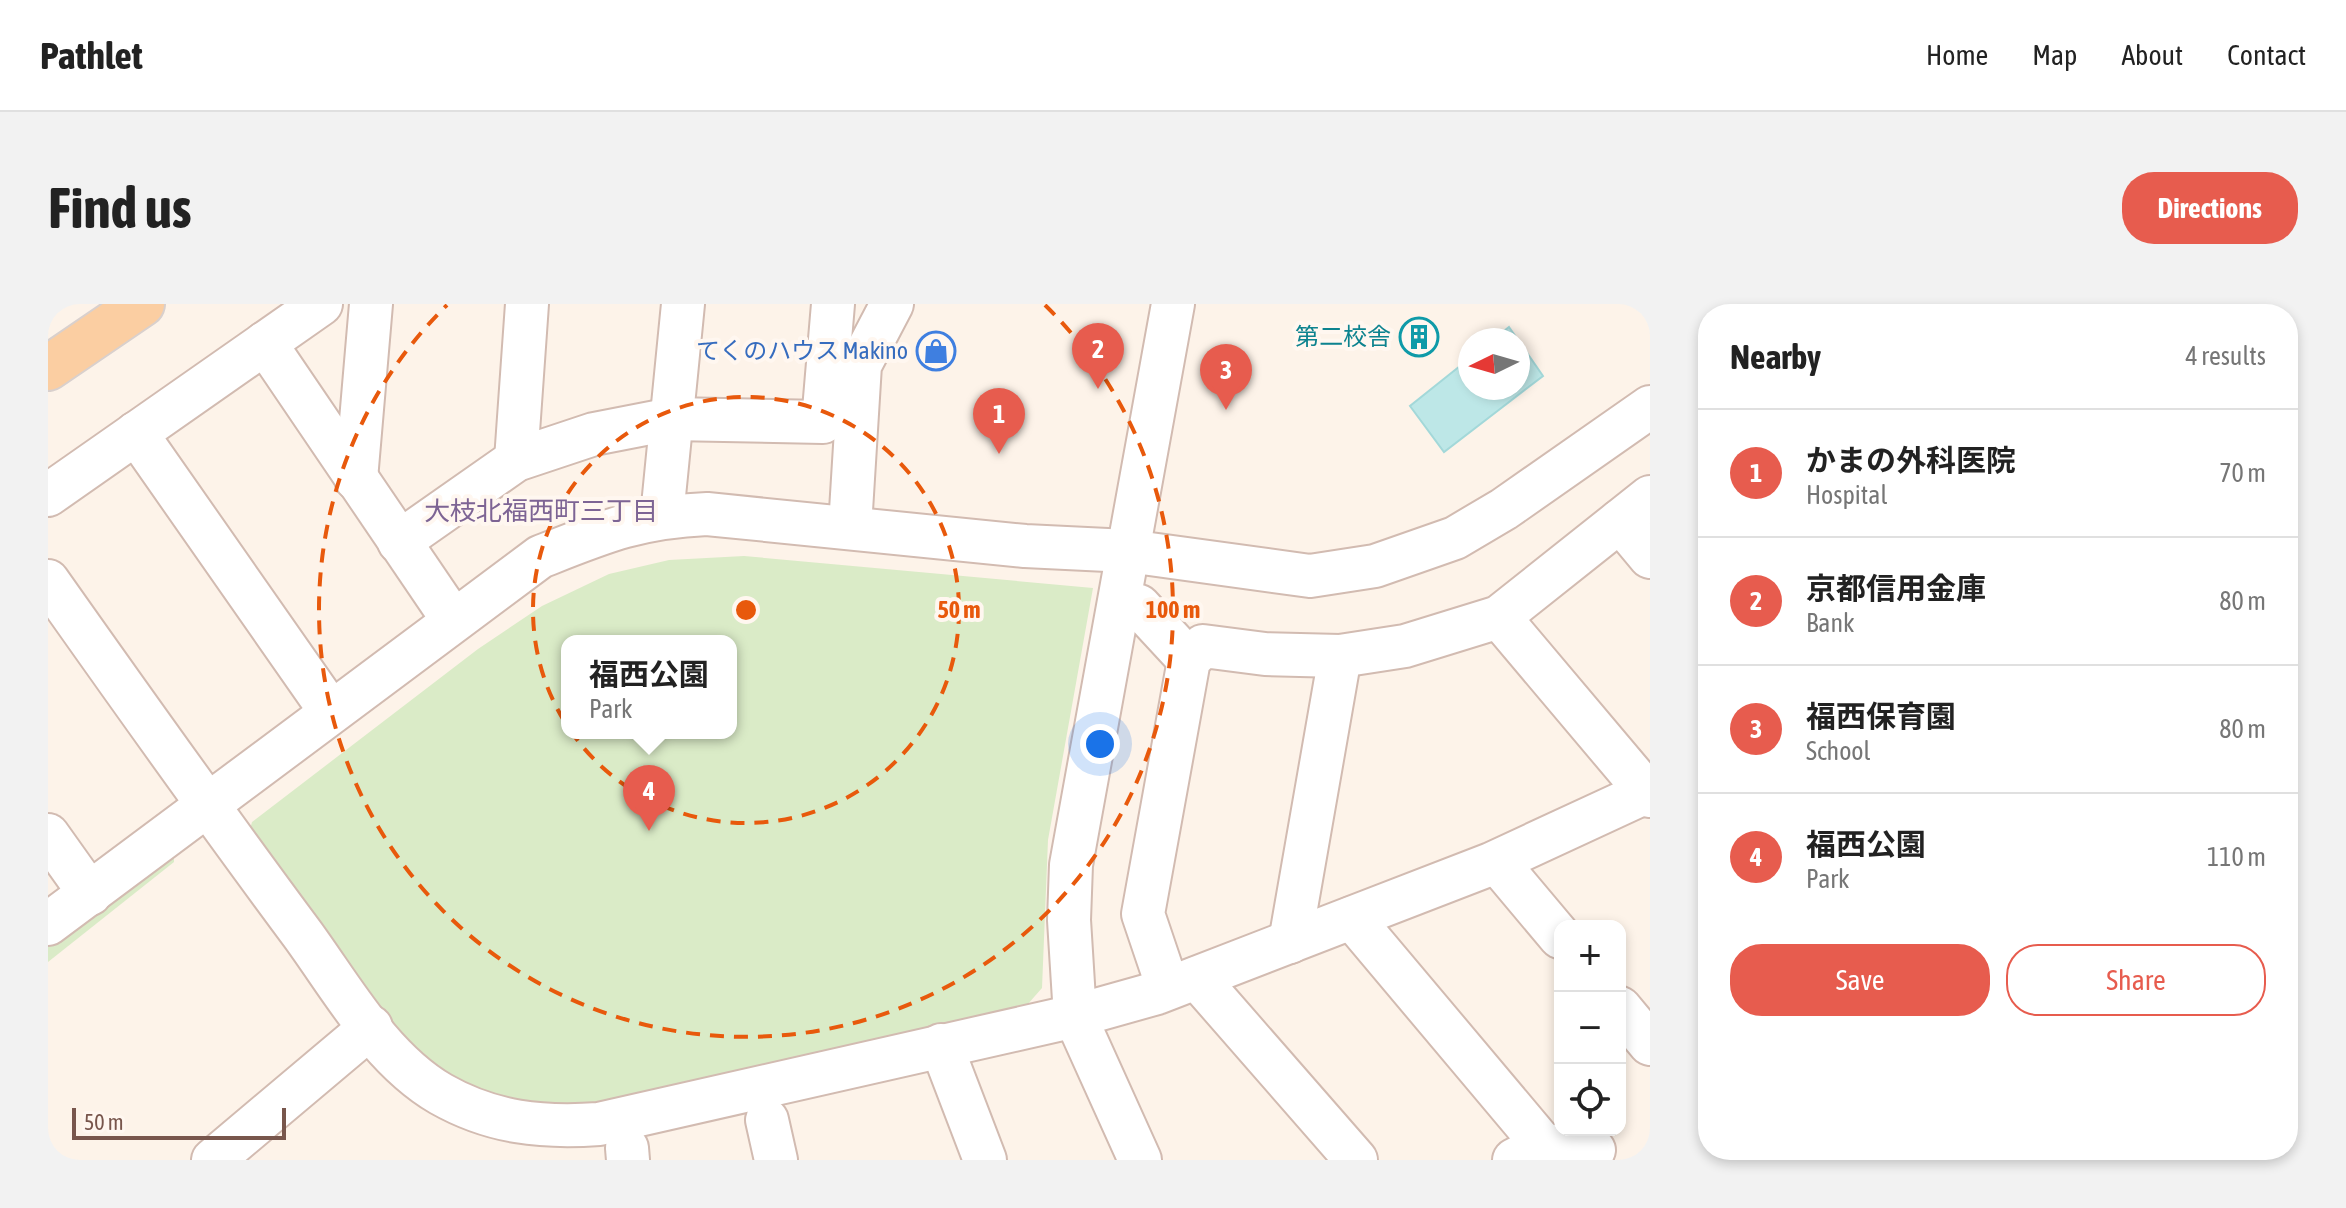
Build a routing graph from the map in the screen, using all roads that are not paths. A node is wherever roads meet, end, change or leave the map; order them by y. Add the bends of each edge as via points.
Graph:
1 (142, 304) edge
2 (321, 304) edge
3 (371, 304) edge
4 (527, 304) edge
5 (683, 304) edge
6 (833, 304) edge
7 (892, 304) edge
8 (1173, 304) edge
9 (265, 343) junction
10 (48, 368) edge
11 (1650, 407) edge
12 (671, 419) junction
13 (136, 433) junction
14 (516, 460) junction
15 (356, 479) junction
16 (48, 495) edge
17 (1635, 509) edge
18 (662, 516) junction
19 (850, 527) junction
20 (399, 542) junction
21 (1128, 551) junction
22 (1650, 557) edge
23 (48, 581) edge
24 (1139, 606) dead end
25 (1499, 617) junction
26 (453, 620) junction
27 (1340, 656) junction
28 (1189, 660) junction
29 (331, 712) junction
30 (1648, 791) edge
31 (205, 805) junction
32 (48, 835) edge
33 (1497, 862) junction
34 (90, 894) junction
35 (1352, 918) junction
36 (48, 924) edge
37 (1554, 930) edge
38 (1290, 942) junction
39 (1182, 983) junction
40 (1626, 1015) edge
41 (1075, 1016) junction
42 (371, 1027) junction
43 (1650, 1044) edge
44 (941, 1045) junction
45 (767, 1120) dead end
46 (1594, 1150) dead end
47 (1528, 1153) edge
48 (213, 1160) edge
49 (776, 1160) edge
50 (985, 1160) edge
51 (1140, 1160) edge
52 (1356, 1160) edge

1 - 10 main road
2 - 9 street
3 - 15 street
4 - 14 street
5 - 12 street
6 - 12 street via 823,422
7 - 19 street via 860,365
8 - 21 street
9 - 13 street
9 - 15 street
11 - 21 street via 1455,538 1375,566 1310,576
12 - 14 street via 594,434
12 - 18 street
13 - 16 street
13 - 29 street
14 - 20 street
15 - 20 street
17 - 22 street
17 - 25 street
18 - 19 street via 707,514
18 - 26 street via 630,522 540,557
19 - 21 street
20 - 26 street
21 - 41 street via 1071,865
23 - 31 street
24 - 28 street
25 - 27 street via 1405,646
25 - 30 street
26 - 29 street
27 - 28 street via 1203,646
27 - 38 street
28 - 39 street via 1143,914
29 - 31 street
30 - 33 street
31 - 34 street
31 - 42 street
32 - 34 street
33 - 35 street
33 - 37 street
34 - 36 street
35 - 38 street
35 - 47 street
38 - 39 street
39 - 41 street
39 - 52 street
40 - 43 street
41 - 44 street
41 - 51 street
42 - 44 street via 392,1055 440,1094 517,1124 557,1127 599,1124
42 - 48 street
44 - 50 street
45 - 49 street
46 - 47 street

